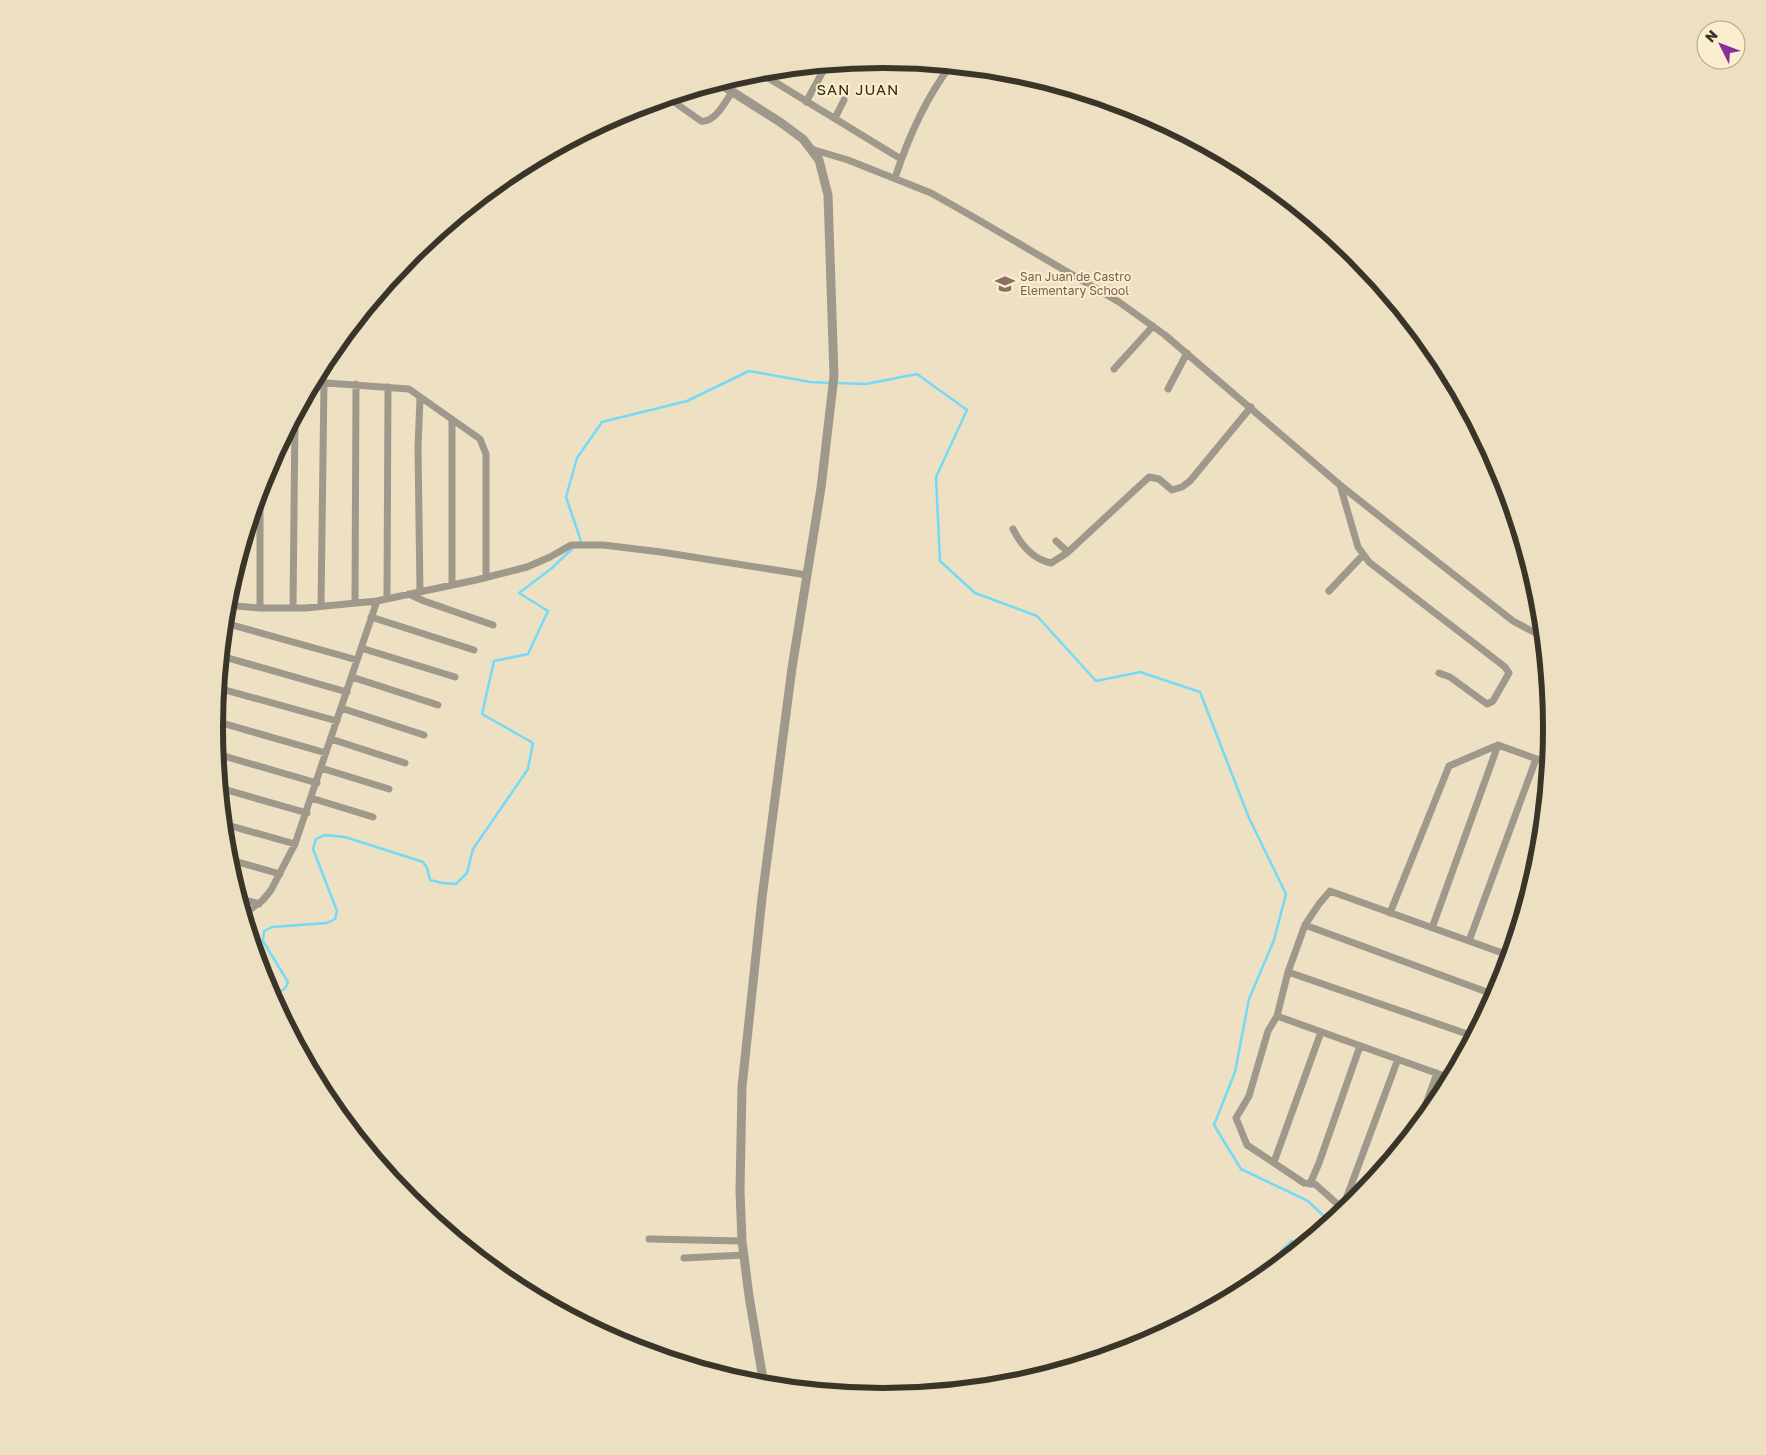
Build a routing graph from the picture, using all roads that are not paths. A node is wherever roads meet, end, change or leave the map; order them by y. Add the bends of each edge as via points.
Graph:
1 (823, 71) edge
2 (947, 71) edge
3 (767, 78) edge
4 (725, 87) edge
5 (732, 92) junction
6 (844, 100) dead end
7 (674, 102) edge
8 (806, 102) junction
9 (834, 118) junction
10 (811, 149) junction
11 (901, 159) junction
12 (895, 178) junction
13 (1153, 326) junction
14 (1186, 353) junction
15 (1114, 369) dead end
16 (321, 382) edge
17 (324, 382) junction
18 (356, 384) junction
19 (388, 387) junction
20 (1168, 389) dead end
21 (420, 398) junction
22 (1251, 407) junction
23 (452, 420) junction
24 (295, 428) edge
25 (1340, 485) junction
26 (260, 510) edge
27 (1013, 529) dead end
28 (1056, 542) dead end
29 (1068, 552) junction
30 (1363, 555) junction
31 (807, 575) junction
32 (486, 576) junction
33 (452, 585) junction
34 (1329, 591) dead end
35 (420, 592) junction
36 (409, 594) junction
37 (387, 598) junction
38 (377, 601) junction
39 (355, 603) junction
40 (235, 606) edge
41 (321, 606) junction
42 (260, 608) junction
43 (293, 608) junction
44 (371, 617) junction
45 (232, 625) edge
46 (493, 625) dead end
47 (1536, 632) edge
48 (361, 648) junction
49 (474, 650) dead end
50 (227, 658) edge
51 (357, 660) junction
52 (1439, 673) dead end
53 (455, 677) dead end
54 (352, 678) junction
55 (224, 690) edge
56 (346, 692) junction
57 (438, 705) dead end
58 (341, 708) junction
59 (337, 721) junction
60 (223, 723) edge
61 (424, 735) dead end
62 (331, 739) junction
63 (1498, 745) junction
64 (326, 753) junction
65 (224, 756) edge
66 (1536, 759) junction
67 (1542, 761) edge
68 (406, 763) dead end
69 (321, 768) junction
70 (317, 783) junction
71 (226, 790) edge
72 (389, 790) dead end
73 (311, 798) junction
74 (307, 813) junction
75 (373, 817) dead end
76 (231, 826) edge
77 (295, 844) junction
78 (237, 862) edge
79 (280, 874) junction
80 (246, 900) edge
81 (259, 904) junction
82 (249, 911) edge
83 (1390, 913) junction
84 (1305, 924) junction
85 (1432, 928) junction
86 (1470, 941) junction
87 (1504, 950) edge
88 (1288, 972) junction
89 (1488, 992) edge
90 (1277, 1016) junction
91 (1321, 1032) junction
92 (1467, 1034) edge
93 (1360, 1046) junction
94 (1398, 1059) junction
95 (1437, 1073) junction
96 (1444, 1076) edge
97 (1427, 1101) edge
98 (1274, 1162) junction
99 (1310, 1184) junction
100 (1349, 1195) edge
101 (1339, 1205) edge
102 (650, 1239) dead end
103 (742, 1241) junction
104 (744, 1255) junction
105 (684, 1258) dead end
106 (763, 1376) edge

1 - 8 street
2 - 11 street via 914,126
3 - 8 street
4 - 5 street
5 - 7 street via 712,119 706,121 701,121
5 - 10 street via 803,139
6 - 9 street
8 - 9 street
9 - 11 street
10 - 12 street
10 - 31 street via 819,160 828,195 834,376
11 - 12 street
12 - 13 street via 970,215 1119,302
13 - 14 street
13 - 15 street
14 - 20 street
14 - 22 street
16 - 17 street
17 - 18 street
17 - 41 street
18 - 19 street
18 - 39 street
19 - 21 street via 409,389
19 - 37 street
21 - 23 street
21 - 35 street
22 - 25 street
22 - 29 street via 1190,481 1172,490 1159,479 1149,477
23 - 32 street via 480,439 486,454
23 - 33 street
24 - 43 street
25 - 30 street
25 - 47 street via 1513,621
26 - 42 street
27 - 29 street via 1031,554 1045,561 1051,563
28 - 29 street
30 - 34 street
30 - 52 street via 1509,673 1493,701 1487,704
31 - 32 street via 603,545 571,546 527,566
31 - 103 street via 762,898 742,1087
32 - 33 street
33 - 35 street
35 - 36 street
36 - 37 street
36 - 46 street
37 - 38 street
38 - 39 street
38 - 44 street
39 - 41 street
40 - 42 street
41 - 43 street
42 - 43 street
44 - 48 street
44 - 49 street
45 - 51 street
48 - 51 street
48 - 53 street
50 - 56 street
51 - 54 street
54 - 56 street
54 - 57 street
55 - 59 street
56 - 58 street
58 - 59 street
58 - 61 street
59 - 62 street
60 - 64 street
62 - 64 street
62 - 68 street
63 - 66 street
63 - 83 street via 1449,766
63 - 85 street
64 - 69 street
65 - 70 street
66 - 67 street
66 - 86 street
69 - 70 street
69 - 72 street
70 - 73 street
71 - 74 street
73 - 74 street
73 - 75 street
74 - 77 street
76 - 77 street
77 - 79 street
78 - 79 street
79 - 81 street
80 - 81 street
81 - 82 street
83 - 84 street via 1330,891
83 - 85 street
84 - 88 street
84 - 89 street
85 - 86 street
86 - 87 street
88 - 90 street
88 - 92 street
90 - 91 street
90 - 98 street via 1268,1031 1249,1096 1236,1118 1247,1145
91 - 93 street
91 - 98 street
93 - 94 street
93 - 99 street
94 - 95 street
94 - 100 street
95 - 96 street
95 - 97 street
98 - 99 street
99 - 101 street via 1315,1184
102 - 103 street
103 - 104 street
104 - 105 street
104 - 106 street

